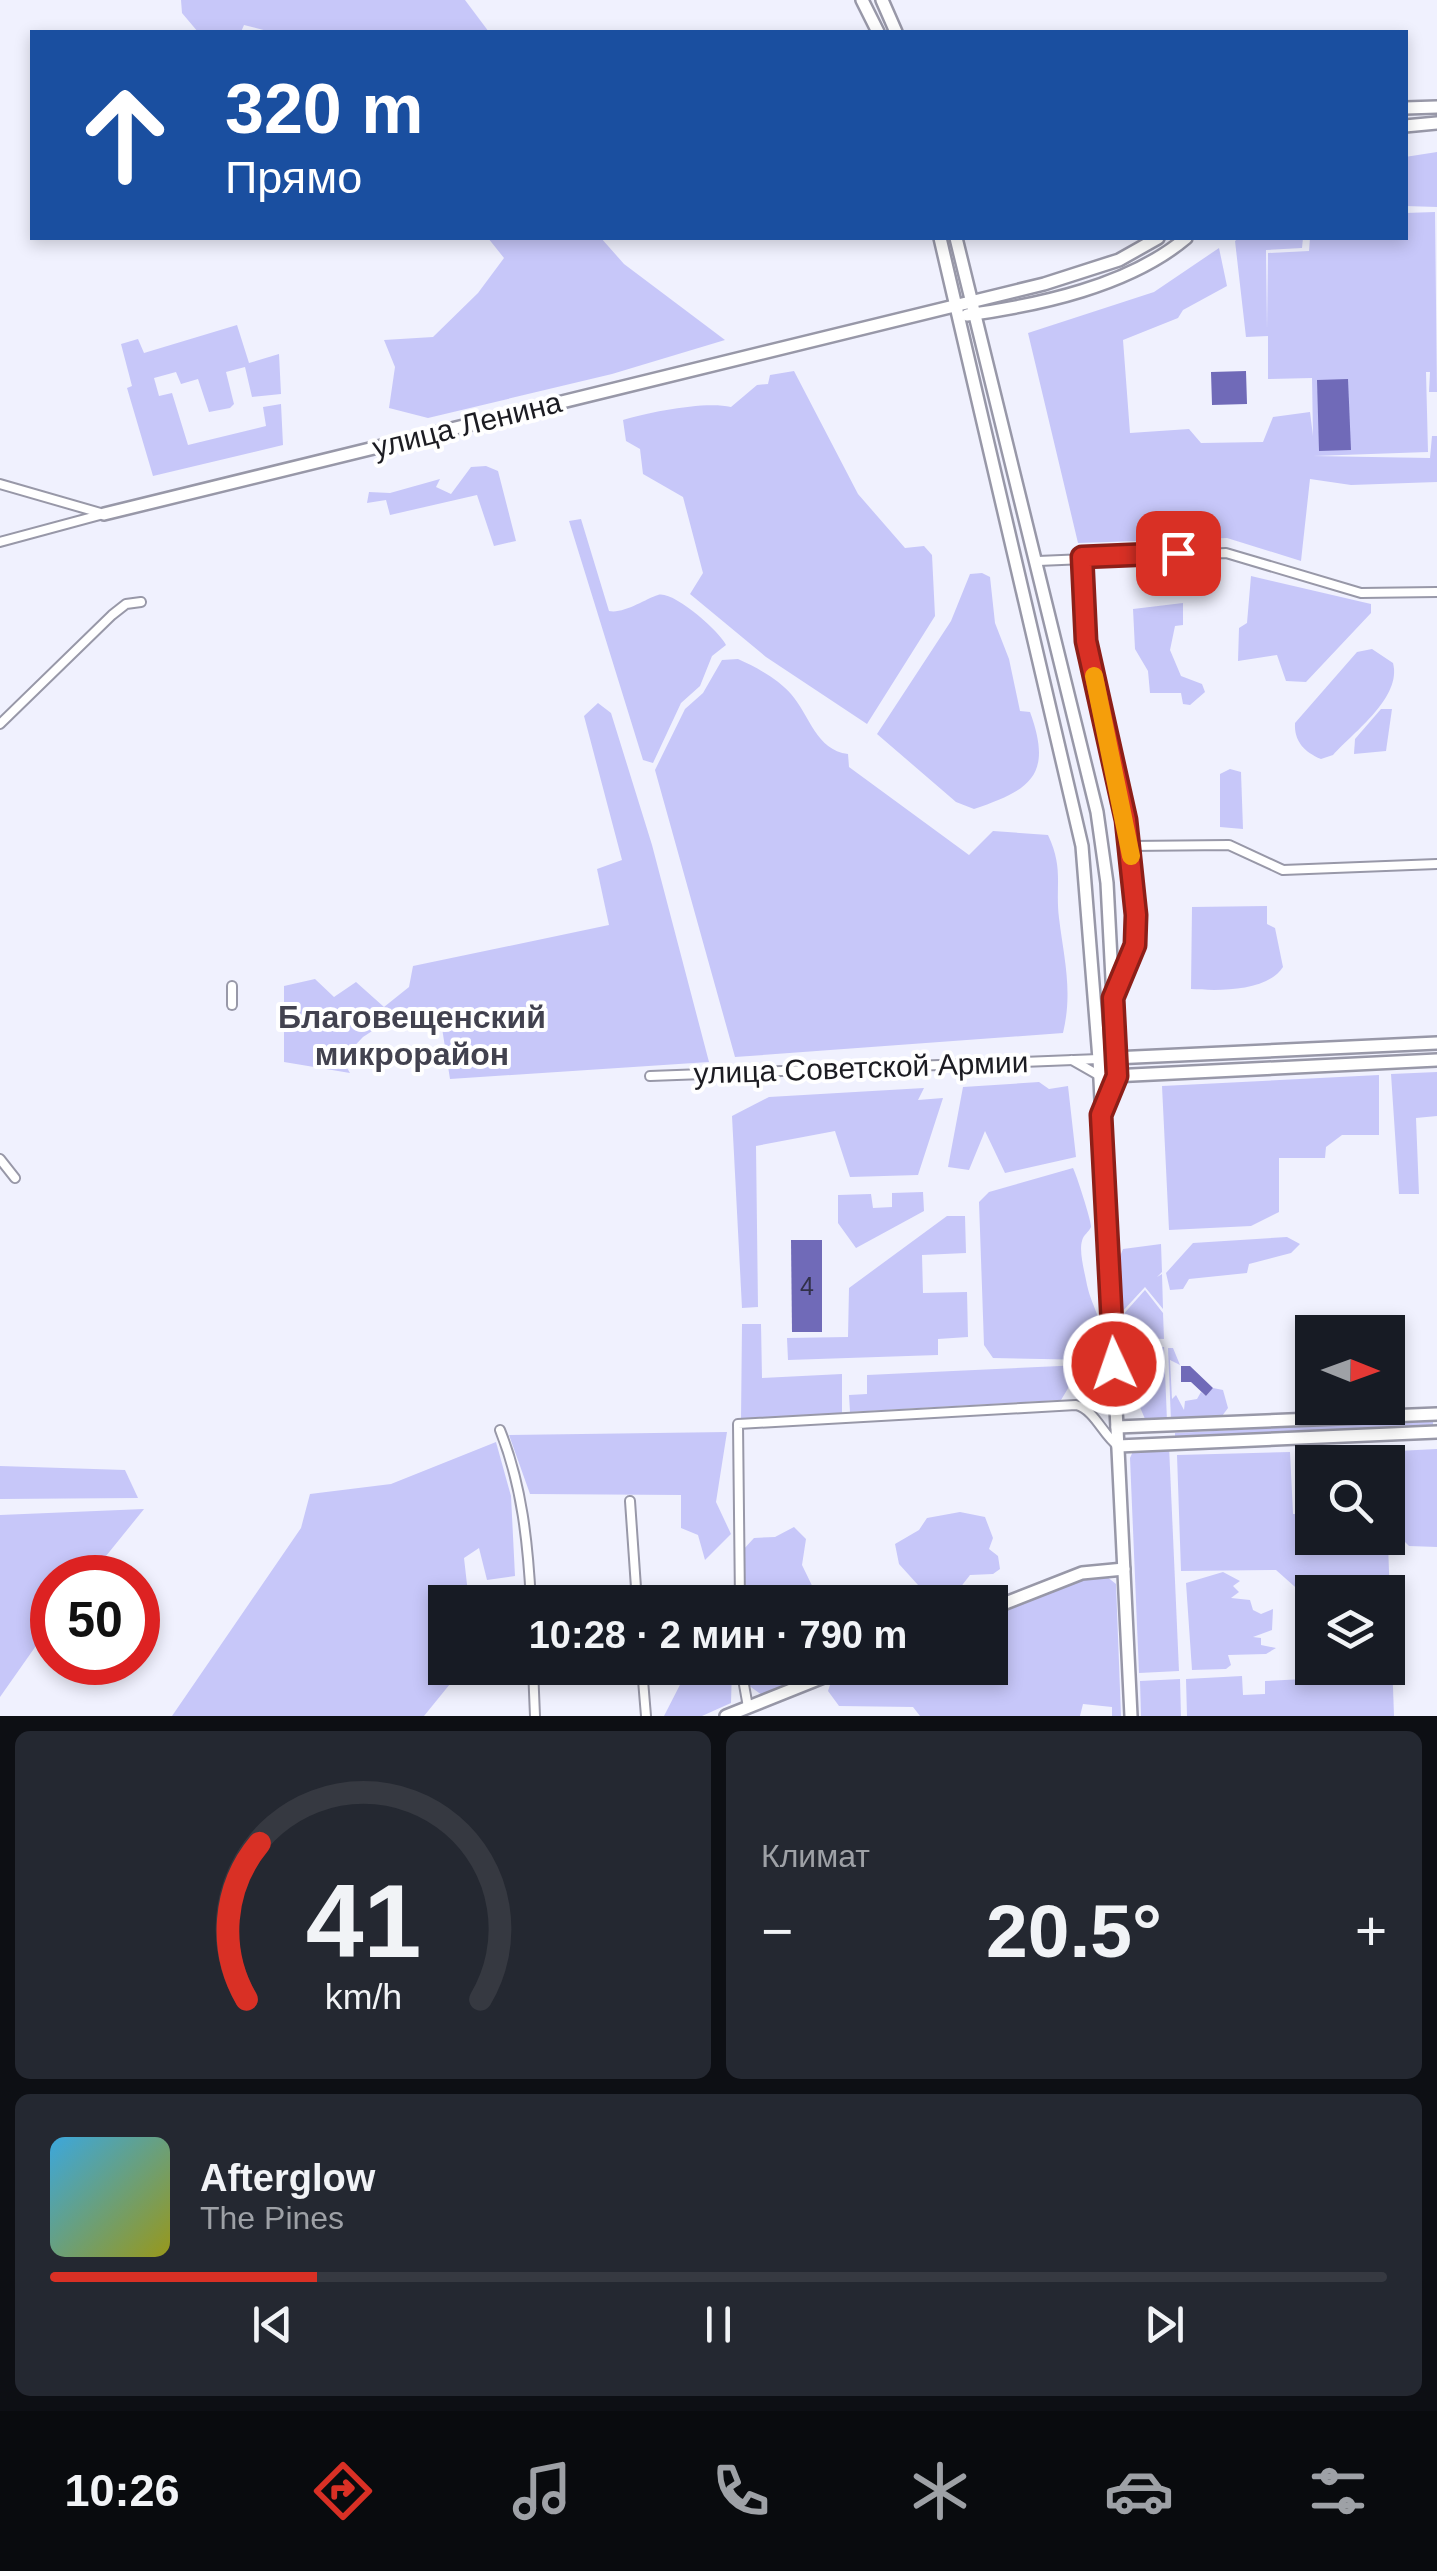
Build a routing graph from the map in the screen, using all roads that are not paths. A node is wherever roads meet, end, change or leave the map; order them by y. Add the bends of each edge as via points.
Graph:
1 (862, 0) edge
2 (882, 0) edge
3 (877, 30) edge
4 (895, 30) edge
5 (1437, 106) edge
6 (1408, 108) edge
7 (1437, 121) edge
8 (1408, 126) edge
9 (940, 240) edge
10 (956, 240) edge
11 (1154, 240) edge
12 (1178, 240) edge
13 (973, 307) junction
14 (958, 310) junction
15 (0, 484) edge
16 (104, 514) junction
17 (0, 542) edge
18 (1035, 547) junction
19 (1016, 552) junction
20 (1082, 557) junction
21 (1038, 561) junction
22 (1437, 592) edge
23 (140, 602) dead end
24 (0, 724) edge
25 (1130, 846) junction
26 (1437, 864) edge
27 (232, 986) dead end
28 (1113, 998) junction
29 (232, 1005) dead end
30 (1437, 1043) edge
31 (1366, 1046) junction
32 (1116, 1058) junction
33 (1099, 1059) junction
34 (1072, 1060) junction
35 (1437, 1060) edge
36 (1367, 1063) junction
37 (650, 1076) dead end
38 (1100, 1076) junction
39 (1117, 1076) junction
40 (1101, 1115) junction
41 (0, 1159) edge
42 (15, 1178) dead end
43 (1437, 1414) edge
44 (1117, 1427) junction
45 (1099, 1428) junction
46 (500, 1430) dead end
47 (1437, 1432) edge
48 (1118, 1446) junction
49 (630, 1501) dead end
50 (1124, 1569) junction
51 (530, 1585) edge
52 (636, 1585) edge
53 (740, 1585) edge
54 (1008, 1602) edge
55 (535, 1685) edge
56 (643, 1685) edge
57 (744, 1685) edge
58 (803, 1685) edge
59 (748, 1707) junction
60 (536, 1716) edge
61 (646, 1716) edge
62 (726, 1716) edge
63 (1130, 1716) edge

1 - 3 street
2 - 4 street
5 - 6 street
5 - 7 street
7 - 8 street
9 - 14 street
10 - 13 street
11 - 13 street, улица Ленина via 1094,270
12 - 13 street, улица Ленина via 1114,279
13 - 14 street, улица Ленина
13 - 18 street
14 - 16 street, улица Ленина via 934,310
14 - 19 street
15 - 16 street
16 - 17 street, улица Ленина
18 - 19 street
18 - 21 street
19 - 33 street via 1082,846
20 - 21 street
20 - 22 street via 1226,553 1362,593
20 - 25 street via 1086,641
21 - 28 street via 1097,812
23 - 24 street via 112,615
25 - 26 street via 1229,845 1283,870
25 - 28 street via 1135,945
27 - 29 street
28 - 32 street
30 - 31 street, улица Советской Армии
31 - 32 street, улица Советской Армии
31 - 36 street
32 - 33 street, улица Советской Армии
32 - 39 street
33 - 34 street, улица Советской Армии
33 - 38 street
34 - 37 street, улица Советской Армии
34 - 38 street, улица Советской Армии
35 - 36 street, улица Советской Армии
36 - 39 street, улица Советской Армии
38 - 39 street, улица Советской Армии
38 - 40 street
39 - 40 street
40 - 44 street
41 - 42 street
43 - 44 street
44 - 45 street
44 - 48 street
45 - 48 street
45 - 53 street via 1092,1414 1076,1406 738,1424
46 - 51 street via 514,1466
47 - 48 street
48 - 50 street
49 - 52 street
50 - 54 street via 1082,1572
50 - 63 street
55 - 60 street
56 - 61 street
57 - 59 street
58 - 59 street
59 - 62 street

